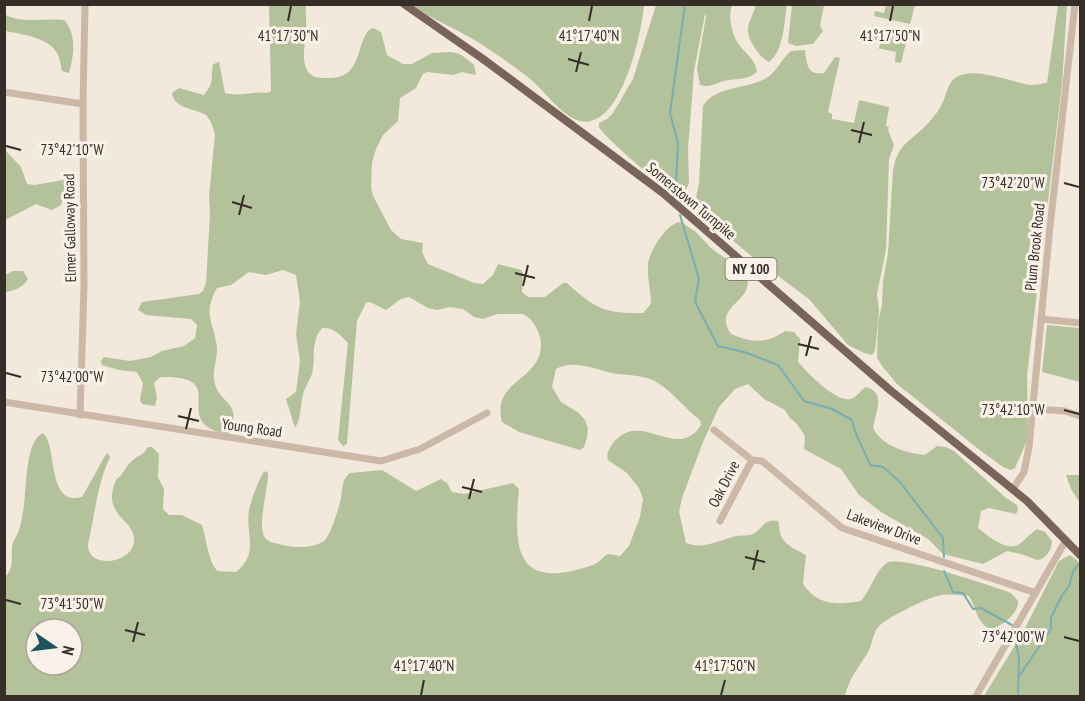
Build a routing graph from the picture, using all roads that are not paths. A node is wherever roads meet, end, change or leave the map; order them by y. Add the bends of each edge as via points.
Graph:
1 (85, 4) edge
2 (404, 4) edge
3 (1075, 4) edge
4 (4, 92) edge
5 (83, 104) junction
6 (1041, 319) junction
7 (1080, 323) edge
8 (4, 402) edge
9 (1033, 409) junction
10 (487, 413) dead end
11 (80, 415) junction
12 (1080, 416) edge
13 (714, 430) dead end
14 (752, 460) junction
15 (1012, 489) junction
16 (720, 521) dead end
17 (1066, 540) junction
18 (1080, 555) edge
19 (1036, 593) junction
20 (976, 696) edge

1 - 5 street, Elmer Galloway Road
2 - 15 main road, Somerstown Turnpike / NY 100 via 663,192 882,384
3 - 6 street, Plum Brook Road
4 - 5 street
5 - 11 street, Elmer Galloway Road
6 - 7 street
6 - 9 street, Plum Brook Road
8 - 11 street, Young Road
9 - 12 street
9 - 15 street, Plum Brook Road via 1024,472
10 - 11 street, Young Road via 420,449 381,461
13 - 14 street, Lakeview Drive
14 - 16 street, Oak Drive
14 - 19 street, Lakeview Drive via 762,461 842,528
15 - 17 main road, Somerstown Turnpike / NY 100
17 - 18 main road, Somerstown Turnpike / NY 100
17 - 19 street
19 - 20 street

